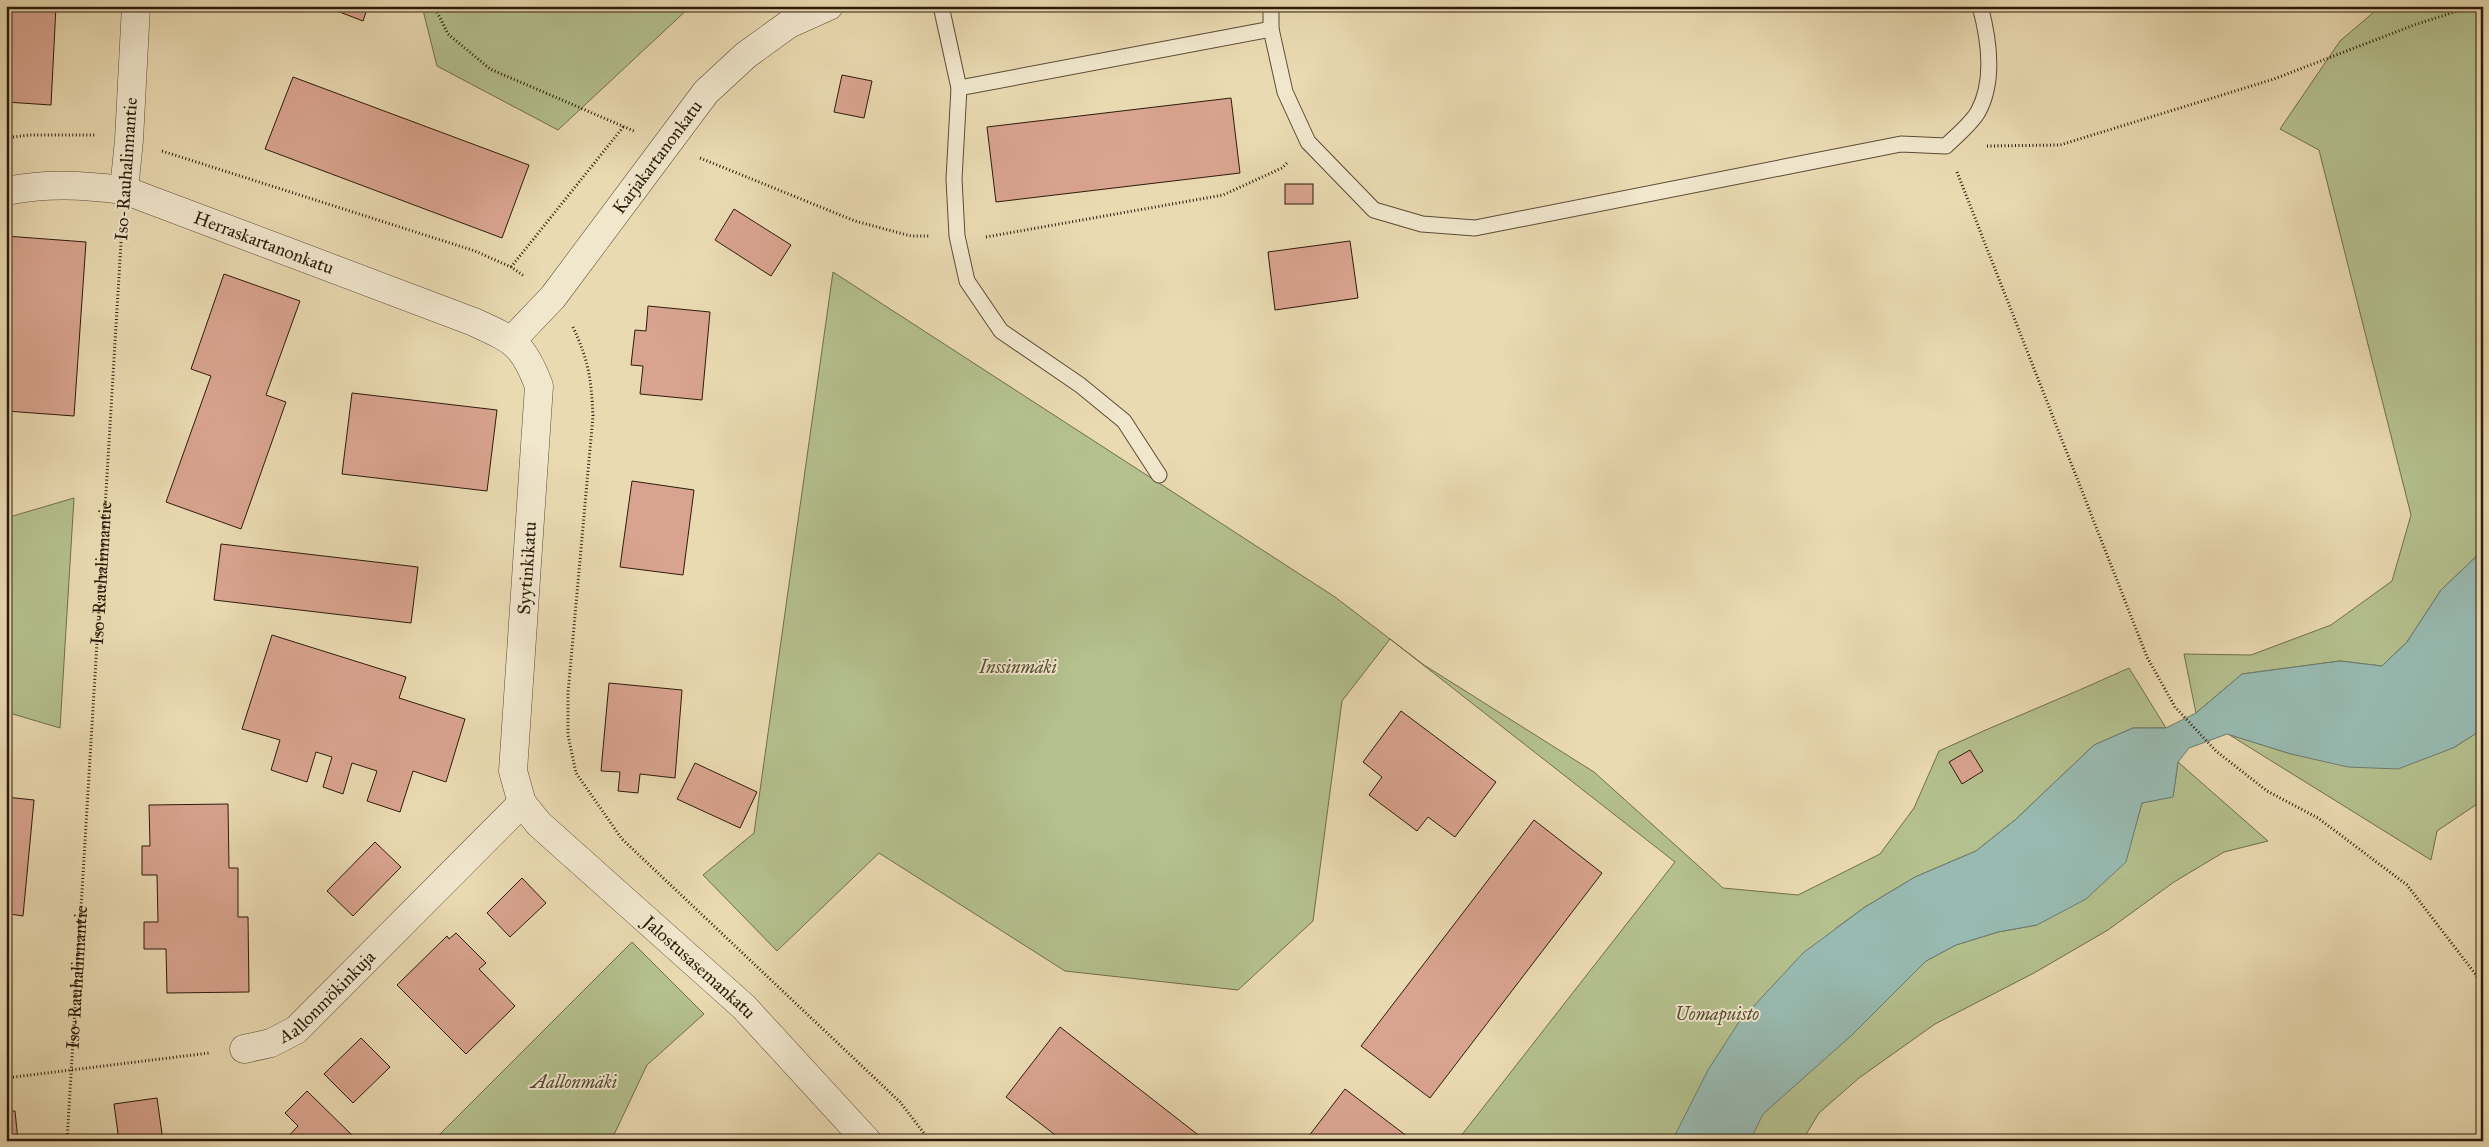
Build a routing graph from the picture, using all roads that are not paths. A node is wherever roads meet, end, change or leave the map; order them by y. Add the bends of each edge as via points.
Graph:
1 (136, 6) edge
2 (829, 6) edge
3 (941, 6) edge
4 (1272, 6) edge
5 (1980, 6) edge
6 (1271, 29) junction
7 (958, 88) junction
8 (124, 190) junction
9 (6, 191) edge
10 (512, 340) junction
11 (1159, 474) dead end
12 (522, 803) junction
13 (244, 1049) road end
14 (867, 1141) edge

1 - 8 street, Iso-Rauhalinnantie
2 - 10 street, Karjakartanonkatu via 789,24 746,55 706,92 553,297
3 - 7 lane
4 - 6 lane
5 - 6 lane via 1986,26 1988,80 1977,113 1946,146 1901,144 1475,228 1422,224 1374,210 1308,142 1285,92
6 - 7 lane
7 - 11 lane via 954,179 957,236 967,281 1001,331 1080,385 1124,421
8 - 9 street, Herraskartanonkatu via 40,185
8 - 10 street, Herraskartanonkatu via 474,322
10 - 12 street, Syytinkikatu via 531,364 539,386 513,771
12 - 13 street, Aallonmökinkuja via 296,1030 271,1043
12 - 14 street, Jalostusasemankatu via 539,824 744,1008

